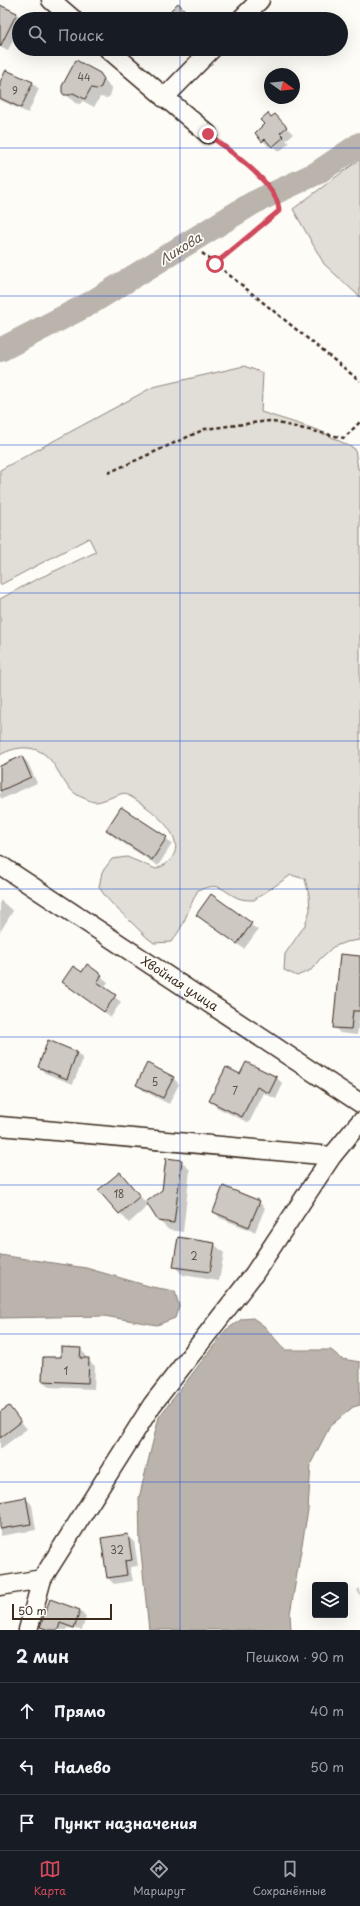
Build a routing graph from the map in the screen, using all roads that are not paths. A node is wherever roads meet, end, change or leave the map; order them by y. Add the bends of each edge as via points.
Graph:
1 (51, 0) edge
2 (260, 0) edge
3 (65, 12) edge
4 (248, 12) edge
5 (116, 56) edge
6 (205, 56) edge
7 (164, 98) junction
8 (208, 134) road end
9 (0, 865) edge
10 (360, 1103) edge
11 (360, 1122) edge
12 (0, 1126) edge
13 (332, 1156) junction
14 (42, 1579) junction
15 (0, 1586) edge
16 (28, 1630) edge

1 - 3 street
2 - 4 street
5 - 7 street
6 - 7 street
7 - 8 street
9 - 10 street, Хвойная улица
11 - 13 street
12 - 13 street
13 - 14 street via 254,1274 152,1405
14 - 15 street
14 - 16 street

